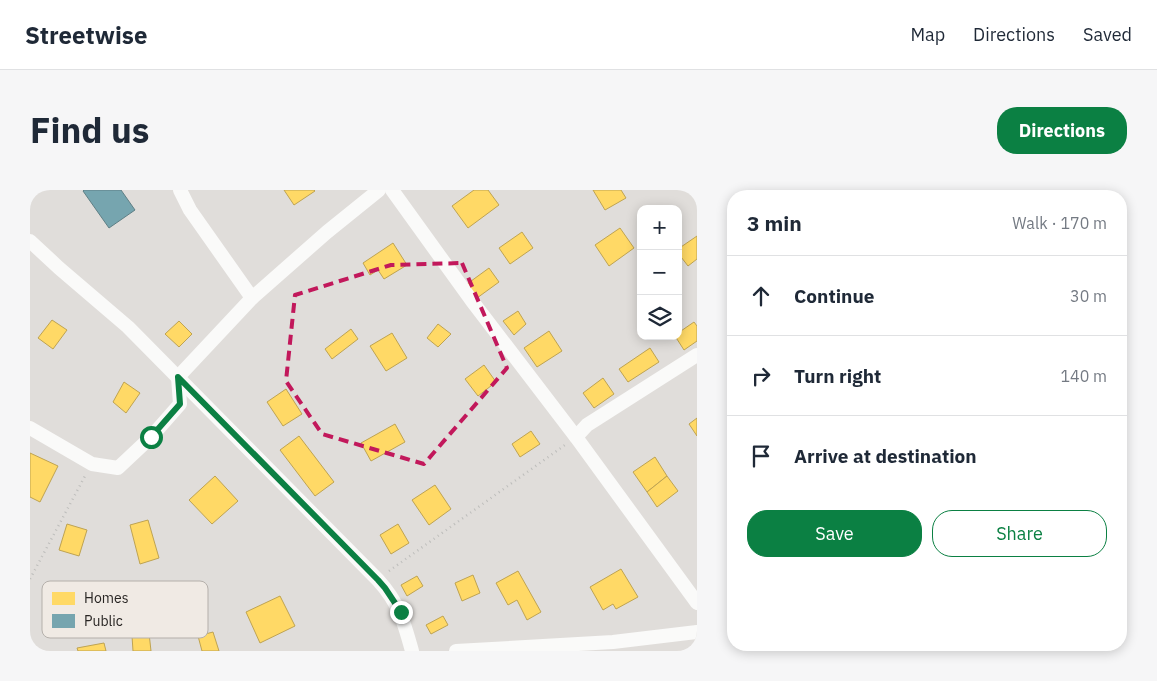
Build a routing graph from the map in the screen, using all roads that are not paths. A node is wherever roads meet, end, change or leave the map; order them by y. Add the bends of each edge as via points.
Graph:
1 (180, 190) edge
2 (379, 190) edge
3 (392, 190) edge
4 (30, 241) edge
5 (252, 298) junction
6 (697, 356) edge
7 (178, 377) junction
8 (30, 428) edge
9 (576, 437) junction
10 (697, 603) edge
11 (697, 632) edge
12 (412, 651) edge
13 (456, 651) edge

1 - 5 street via 190,210
2 - 5 street
3 - 9 street
4 - 7 street via 128,327
5 - 7 street
6 - 9 street via 587,425
7 - 8 street via 180,404 118,468 92,464
7 - 12 street via 385,588 401,612
9 - 10 street
11 - 13 street via 613,642

